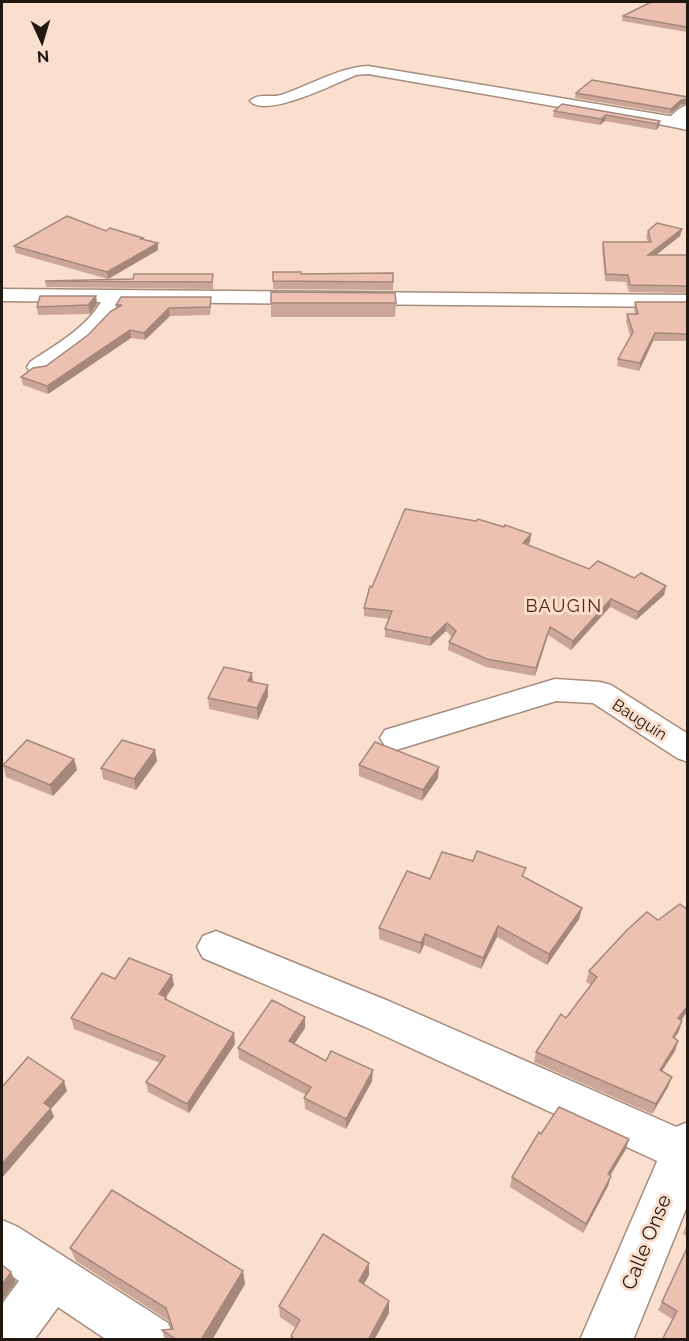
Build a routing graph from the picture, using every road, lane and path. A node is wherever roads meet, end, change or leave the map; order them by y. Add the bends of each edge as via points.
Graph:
1 (257, 101) dead end
2 (687, 110) edge
3 (681, 124) edge
4 (2, 295) edge
5 (114, 296) junction
6 (687, 301) edge
7 (38, 367) edge
8 (396, 738) dead end
9 (687, 750) edge
10 (216, 947) dead end
11 (685, 1148) edge
12 (2, 1243) edge
13 (52, 1276) junction
14 (4, 1340) edge
15 (151, 1340) edge
16 (606, 1340) edge

1 - 3 street via 282,100 354,71 368,70
2 - 3 street
4 - 5 street
5 - 6 street via 668,309
5 - 7 street via 95,324
8 - 9 street, Bauguin via 555,690 600,693
10 - 11 street
11 - 16 street, Calle Onse
12 - 13 street
13 - 14 street
13 - 15 street

